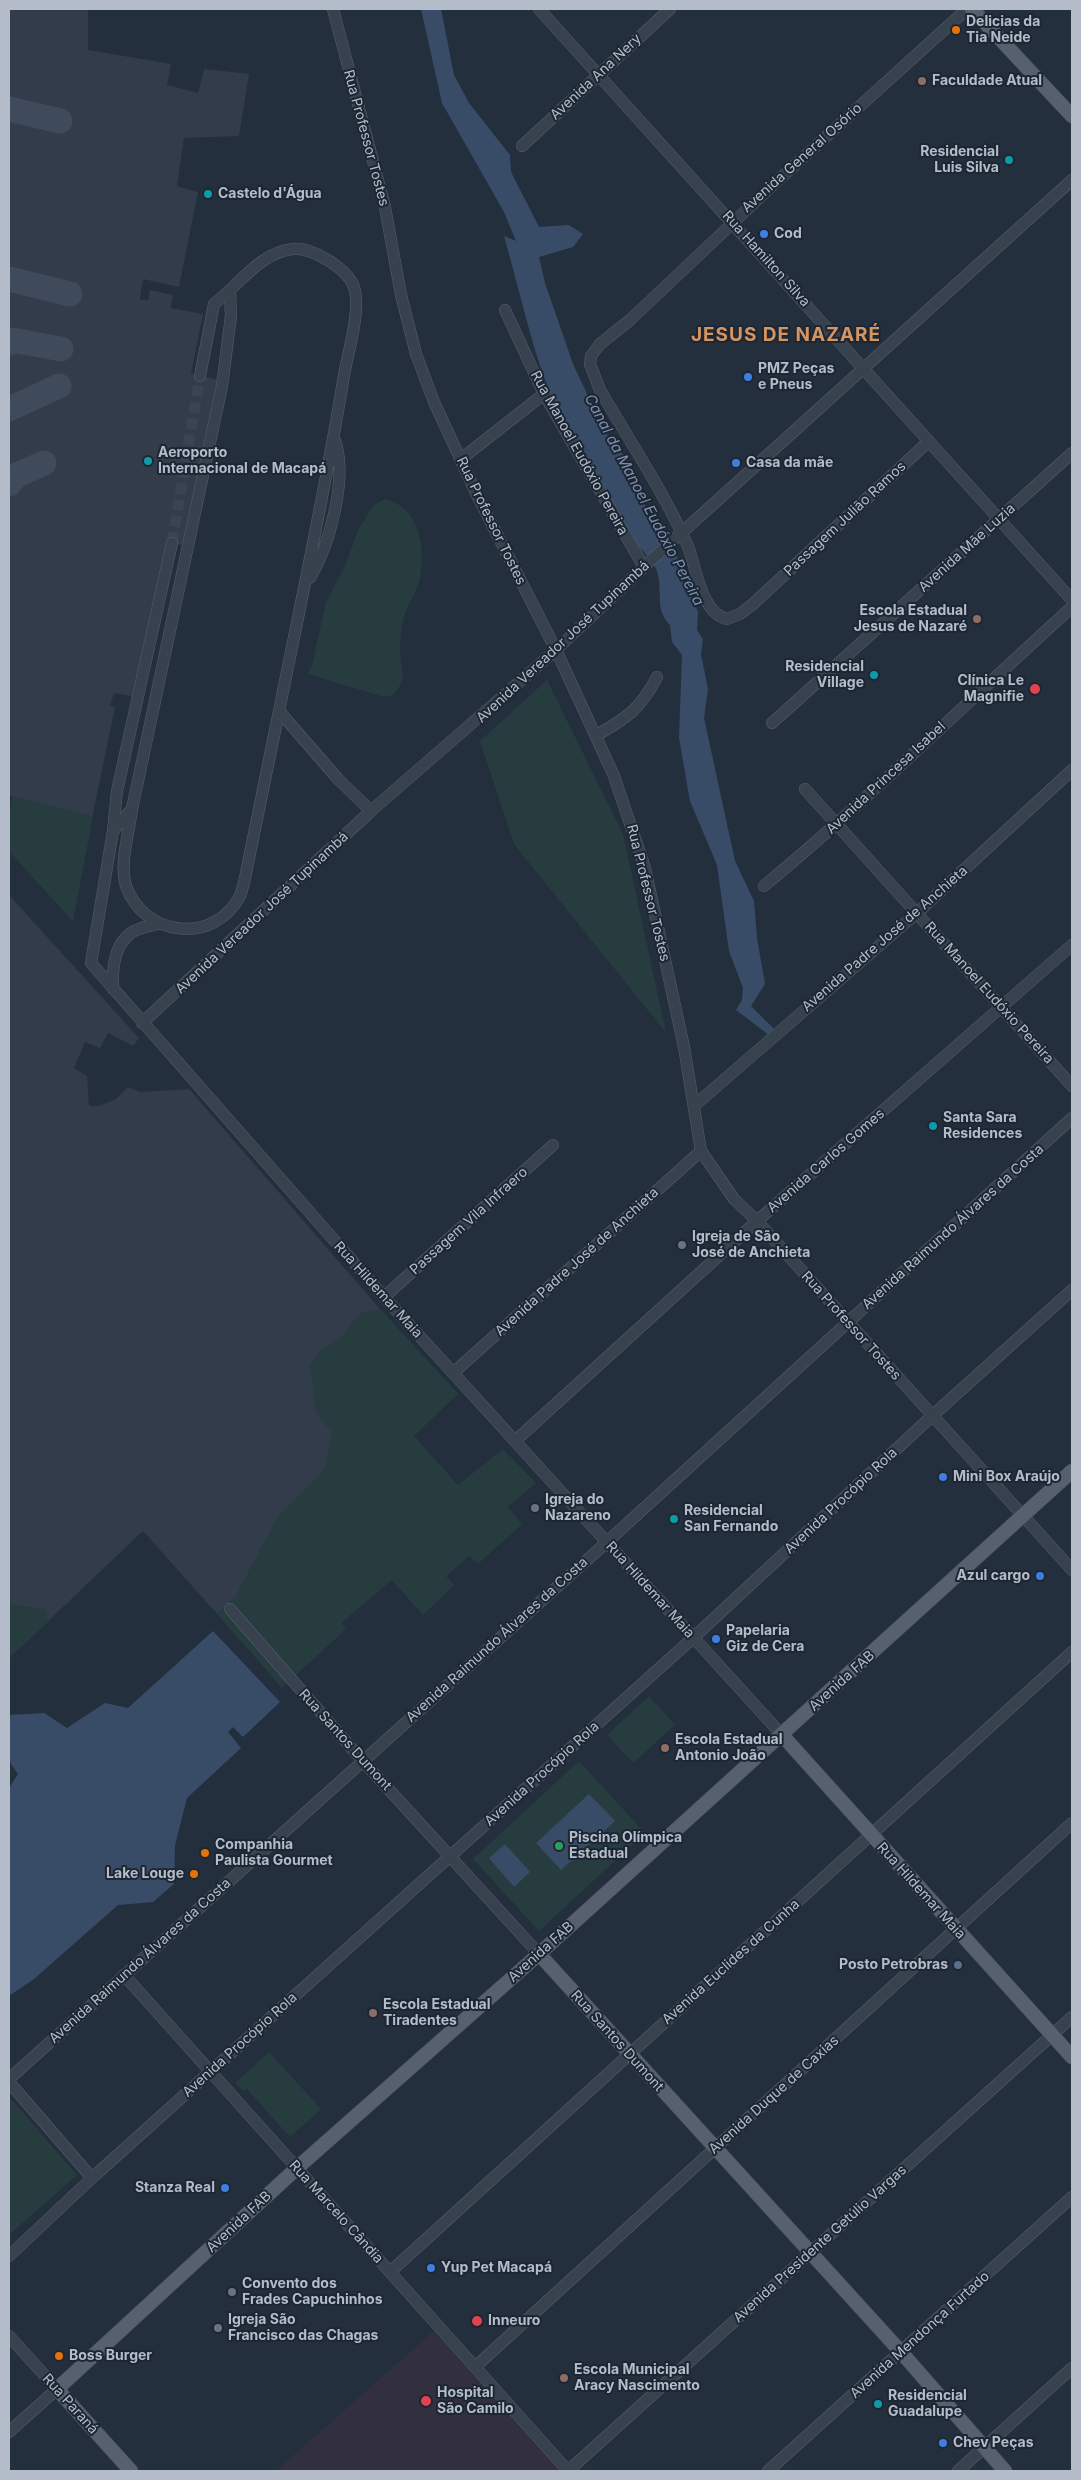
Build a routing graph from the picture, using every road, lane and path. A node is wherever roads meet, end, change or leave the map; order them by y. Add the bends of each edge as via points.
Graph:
1 (333, 9) edge
2 (539, 9) edge
3 (670, 9) edge
4 (967, 9) edge
5 (972, 9) edge
6 (598, 75) junction
7 (1072, 116) edge
8 (522, 146) dead end
9 (1072, 180) edge
10 (733, 222) junction
11 (230, 292) junction
12 (505, 310) dead end
13 (864, 368) junction
14 (200, 376) tunnel mouth
15 (544, 394) junction
16 (929, 441) junction
17 (1072, 453) edge
18 (460, 459) junction
19 (998, 520) junction
20 (677, 536) junction
21 (172, 543) tunnel mouth
22 (645, 565) junction
23 (1072, 600) edge
24 (1072, 607) edge
25 (556, 650) junction
26 (658, 677) dead end
27 (279, 711) junction
28 (772, 723) dead end
29 (597, 735) junction
30 (1072, 770) edge
31 (805, 789) dead end
32 (132, 809) junction
33 (371, 812) junction
34 (837, 825) junction
35 (113, 832) junction
36 (764, 886) dead end
37 (918, 912) junction
38 (158, 924) junction
39 (1072, 945) edge
40 (113, 989) junction
41 (1002, 1008) junction
42 (142, 1023) junction
43 (1072, 1086) edge
44 (694, 1105) junction
45 (1072, 1118) edge
46 (553, 1145) dead end
47 (701, 1151) junction
48 (757, 1221) junction
49 (1072, 1290) edge
50 (384, 1297) junction
51 (848, 1323) junction
52 (453, 1372) junction
53 (932, 1416) junction
54 (515, 1441) junction
55 (1072, 1471) edge
56 (1023, 1517) junction
57 (606, 1542) junction
58 (1072, 1570) edge
59 (230, 1609) dead end
60 (693, 1638) junction
61 (1072, 1652) edge
62 (782, 1735) junction
63 (362, 1760) junction
64 (1072, 1823) edge
65 (872, 1836) junction
66 (449, 1856) junction
67 (956, 1930) junction
68 (538, 1954) junction
69 (124, 1975) junction
70 (1072, 2017) edge
71 (1052, 2035) junction
72 (629, 2055) junction
73 (1072, 2058) edge
74 (211, 2071) junction
75 (9, 2081) edge
76 (714, 2150) junction
77 (297, 2168) junction
78 (92, 2178) junction
79 (1072, 2197) edge
80 (809, 2254) junction
81 (9, 2256) edge
82 (390, 2272) junction
83 (9, 2336) edge
84 (901, 2352) junction
85 (475, 2367) junction
86 (1072, 2368) edge
87 (57, 2389) junction
88 (9, 2432) edge
89 (984, 2448) junction
90 (131, 2471) edge
91 (568, 2471) edge
92 (768, 2471) edge
93 (958, 2471) edge
94 (1005, 2471) edge

1 - 18 street, Rua Professor Tostes via 385,207 407,327 434,402
2 - 6 street, Rua Hamilton Silva
3 - 6 street, Avenida Ana Nery
4 - 10 street, Avenida General Osório
5 - 7 main road
6 - 8 street, Avenida Ana Nery
6 - 10 street, Rua Hamilton Silva
9 - 13 street, Avenida Vereador José Tupinambá
10 - 13 street, Rua Hamilton Silva
10 - 20 street, Avenida General Osório via 591,356 591,371
11 - 14 street via 214,304
11 - 27 street via 257,264 271,256 292,249 305,250 327,260 352,283 356,306 334,437
11 - 32 street via 231,316 222,386
12 - 15 street, Rua Manoel Eudóxio Pereira
13 - 16 street, Rua Hamilton Silva
13 - 20 street, Avenida Vereador José Tupinambá
15 - 18 street
15 - 22 street, Rua Manoel Eudóxio Pereira
16 - 19 street, Rua Hamilton Silva
16 - 20 street, Passagem Julião Ramos via 761,596 740,614 727,619 722,618 703,594 687,544
17 - 19 street, Avenida Mãe Luzia
18 - 25 street, Rua Professor Tostes via 495,535
19 - 23 street, Rua Hamilton Silva
19 - 28 street, Avenida Mãe Luzia
20 - 22 street, Avenida Vereador José Tupinambá
21 - 35 street via 117,791
22 - 25 street, Avenida Vereador José Tupinambá
24 - 34 street, Avenida Princesa Isabel
25 - 29 street, Rua Professor Tostes
25 - 33 street, Avenida Vereador José Tupinambá
26 - 29 street via 633,713
27 - 33 street
27 - 38 street via 240,895 219,918 207,925 191,929
29 - 44 street, Rua Professor Tostes via 645,868
30 - 37 street, Avenida Padre José de Anchieta
31 - 34 street, Rua Manoel Eudóxio Pereira
32 - 35 street
32 - 38 street via 124,873 126,885 137,907
33 - 42 street, Avenida Vereador José Tupinambá
34 - 36 street, Avenida Princesa Isabel
34 - 37 street, Rua Manoel Eudóxio Pereira
35 - 40 street, Rua Hildemar Maia via 91,962
37 - 41 street, Rua Manoel Eudóxio Pereira
37 - 44 street, Avenida Padre José de Anchieta
38 - 40 street via 131,932 122,942 112,971
39 - 41 street, Avenida Carlos Gomes
40 - 42 street, Rua Hildemar Maia
41 - 43 street, Rua Manoel Eudóxio Pereira
41 - 48 street, Avenida Carlos Gomes
42 - 50 street, Rua Hildemar Maia
44 - 47 street, Rua Professor Tostes
45 - 51 street, Avenida Raimundo Álvares da Costa
46 - 50 street, Passagem Vila Infraero
47 - 48 street, Rua Professor Tostes via 734,1199
47 - 52 street, Avenida Padre José de Anchieta
48 - 51 street, Rua Professor Tostes
48 - 54 street, Avenida Carlos Gomes
49 - 53 street, Avenida Procópio Rola
50 - 52 street, Rua Hildemar Maia
51 - 53 street, Rua Professor Tostes
51 - 57 street, Avenida Raimundo Álvares da Costa
52 - 54 street, Rua Hildemar Maia
53 - 56 street, Rua Professor Tostes
53 - 60 street, Avenida Procópio Rola
54 - 57 street, Rua Hildemar Maia
55 - 56 main road, Avenida FAB
56 - 58 street, Rua Professor Tostes
56 - 62 main road, Avenida FAB
57 - 60 street, Rua Hildemar Maia
57 - 63 street, Avenida Raimundo Álvares da Costa
59 - 63 street, Rua Santos Dumont
60 - 62 street, Rua Hildemar Maia
60 - 66 street, Avenida Procópio Rola
61 - 65 street, Avenida Euclides da Cunha
62 - 65 main road, Rua Hildemar Maia
62 - 68 main road, Avenida FAB
63 - 66 street, Rua Santos Dumont
63 - 69 street, Avenida Raimundo Álvares da Costa
64 - 67 street, Avenida Duque de Caxias
65 - 67 main road, Rua Hildemar Maia
65 - 72 street, Avenida Euclides da Cunha
66 - 68 street, Rua Santos Dumont
66 - 74 street, Avenida Procópio Rola
67 - 71 main road, Rua Hildemar Maia
67 - 76 street, Avenida Duque de Caxias
68 - 72 main road, Rua Santos Dumont
68 - 77 main road, Avenida FAB
69 - 74 street, Rua Marcelo Cândia
69 - 75 street, Avenida Raimundo Álvares da Costa
70 - 71 street, Avenida Presidente Getúlio Vargas
71 - 73 main road, Rua Hildemar Maia
71 - 80 street, Avenida Presidente Getúlio Vargas
72 - 76 main road, Rua Santos Dumont
72 - 82 street, Avenida Euclides da Cunha
74 - 77 street, Rua Marcelo Cândia
74 - 78 street, Avenida Procópio Rola
75 - 78 street
76 - 80 main road, Rua Santos Dumont
76 - 85 street, Avenida Duque de Caxias
77 - 82 street, Rua Marcelo Cândia
77 - 87 main road, Avenida FAB
78 - 81 street, Avenida Procópio Rola
79 - 84 street, Avenida Mendonça Furtado
80 - 84 main road, Rua Santos Dumont
80 - 91 street, Avenida Presidente Getúlio Vargas
82 - 85 street, Rua Marcelo Cândia
83 - 87 street, Rua Paraná
84 - 89 main road, Rua Santos Dumont
84 - 92 street, Avenida Mendonça Furtado
85 - 91 street, Rua Marcelo Cândia
86 - 89 street
87 - 88 street, Avenida FAB
87 - 90 main road, Rua Paraná
89 - 93 street
89 - 94 main road, Rua Santos Dumont

